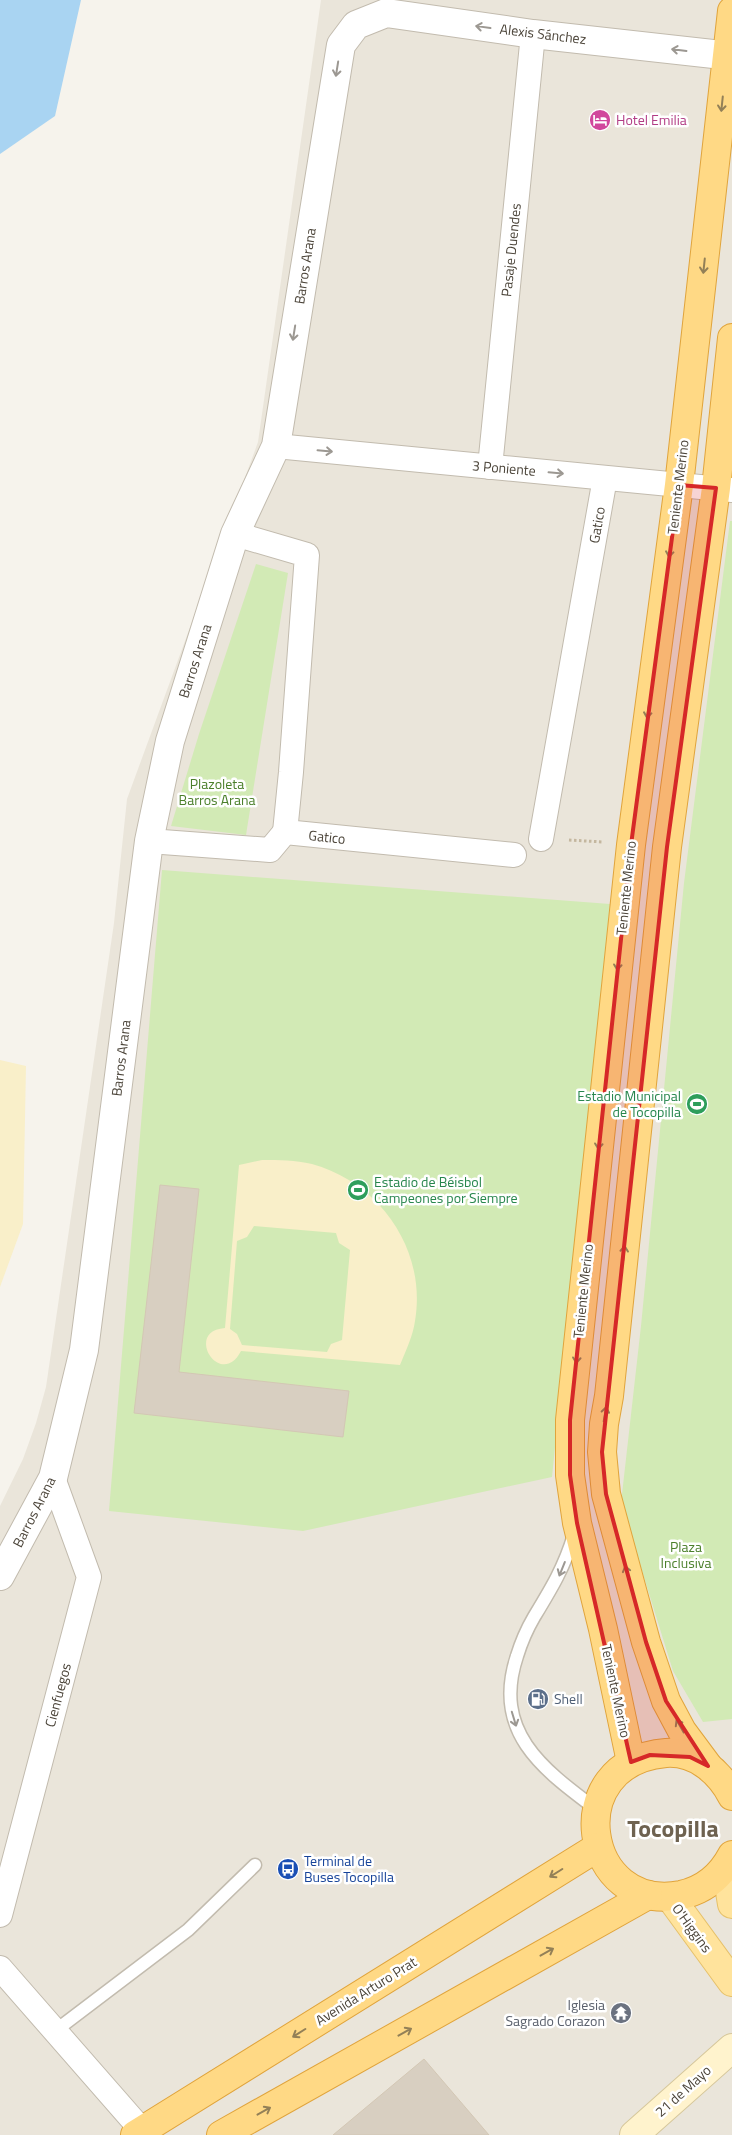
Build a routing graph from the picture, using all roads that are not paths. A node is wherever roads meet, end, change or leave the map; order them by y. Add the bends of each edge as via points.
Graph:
1 (732, 12) edge
2 (356, 25) joint
3 (533, 34) junction
4 (730, 56) edge
5 (732, 338) edge
6 (276, 446) junction
7 (490, 467) junction
8 (605, 478) junction
9 (679, 485) junction
10 (724, 489) edge
11 (235, 534) junction
12 (285, 832) junction
13 (541, 839) dead end
14 (149, 840) junction
15 (514, 855) dead end
16 (53, 1478) junction
17 (577, 1523) junction
18 (0, 1576) edge
19 (631, 1762) junction
20 (724, 1780) edge
21 (596, 1808) junction
22 (598, 1848) junction
23 (729, 1861) edge
24 (256, 1865) dead end
25 (659, 1896) junction
26 (732, 1904) edge
27 (0, 1915) edge
28 (0, 1968) edge
29 (732, 1982) edge
30 (55, 2031) junction
31 (732, 2048) edge
32 (141, 2134) edge
33 (221, 2135) edge
34 (634, 2135) edge

1 - 4 highway, Teniente Merino
3 -> 2 street, Alexis Sánchez via 386,13
2 -> 6 street, Barros Arana via 341,45
4 -> 3 street, Alexis Sánchez
3 - 7 street, Pasaje Duendes
4 -> 9 highway, Teniente Merino
5 - 10 highway
6 -> 7 street, 3 Poniente
6 - 11 street, Barros Arana
7 -> 8 street, 3 Poniente
8 - 9 street, 3 Poniente
8 - 13 street, Gatico
9 - 10 street, 3 Poniente
9 -> 17 highway, Teniente Merino via 630,845 570,1420 570,1475
20 -> 10 highway via 682,1731 666,1701 646,1642 606,1494 602,1452 667,847
11 - 12 street via 307,555
11 - 14 street, Barros Arana via 170,741
12 - 14 street via 270,850
12 - 15 street, Gatico
14 - 16 street, Barros Arana via 84,1350
16 - 18 street, Barros Arana
16 - 27 street, Cienfuegos via 89,1577
17 - 19 highway, Teniente Merino
17 -> 21 lane via 558,1578 522,1641 509,1691 511,1709 524,1743 555,1776
19 - 20 highway via 650,1755 670,1753 690,1757
19 - 21 highway via 615,1774 603,1790
21 - 22 highway via 594,1828
22 - 25 highway via 609,1869 626,1885
22 -> 32 highway, Avenida Arturo Prat
23 - 25 highway via 710,1883 691,1893
23 - 26 main road
24 - 30 lane via 188,1930
25 - 29 main road, O'Higgins
33 -> 25 highway
28 - 30 street
30 - 32 street
31 - 34 main road, 21 de Mayo

